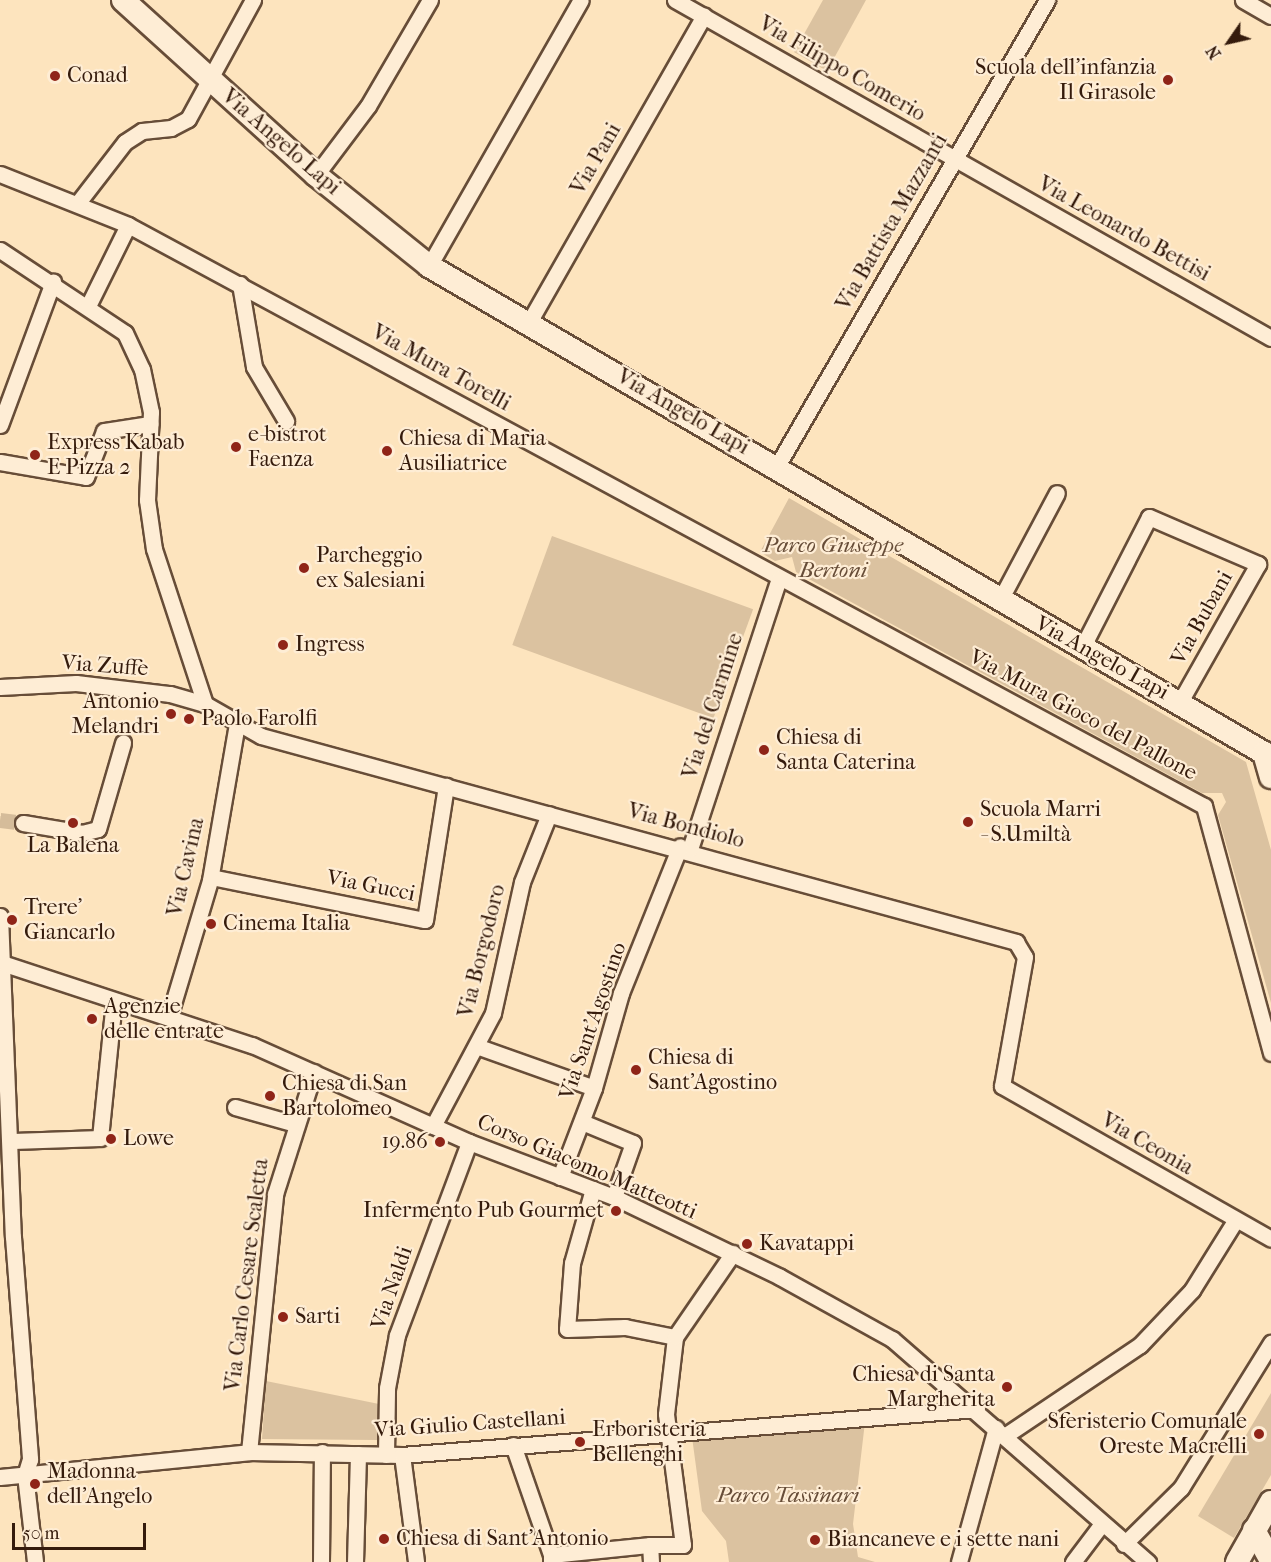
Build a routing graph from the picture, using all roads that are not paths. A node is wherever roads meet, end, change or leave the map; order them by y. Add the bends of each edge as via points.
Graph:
1 (123, 0) edge
2 (253, 0) edge
3 (430, 0) edge
4 (582, 0) edge
5 (675, 0) edge
6 (1047, 0) edge
7 (1243, 0) edge
8 (704, 16) junction
9 (1271, 16) edge
10 (212, 81) junction
11 (956, 159) junction
12 (0, 174) edge
13 (316, 175) junction
14 (77, 204) junction
15 (128, 225) junction
16 (0, 250) edge
17 (429, 266) junction
18 (53, 282) junction
19 (240, 284) junction
20 (88, 306) junction
21 (528, 324) junction
22 (1271, 338) edge
23 (286, 421) dead end
24 (150, 424) junction
25 (0, 425) edge
26 (0, 462) edge
27 (777, 466) junction
28 (1057, 493) dead end
29 (1264, 567) edge
30 (779, 578) junction
31 (1000, 600) junction
32 (1082, 648) junction
33 (0, 687) edge
34 (1180, 702) junction
35 (205, 704) junction
36 (237, 723) junction
37 (123, 743) dead end
38 (1268, 748) edge
39 (1271, 777) edge
40 (446, 786) junction
41 (549, 814) junction
42 (23, 823) tunnel mouth
43 (685, 848) junction
44 (211, 877) junction
45 (0, 916) edge
46 (5, 964) junction
47 (114, 1001) junction
48 (169, 1017) junction
49 (479, 1047) junction
50 (1271, 1053) edge
51 (314, 1072) junction
52 (1002, 1086) joint
53 (594, 1088) junction
54 (235, 1107) dead end
55 (582, 1122) junction
56 (295, 1124) junction
57 (434, 1126) junction
58 (13, 1141) junction
59 (469, 1142) junction
60 (7, 1159) edge
61 (560, 1177) junction
62 (592, 1189) junction
63 (614, 1197) junction
64 (1235, 1221) junction
65 (7, 1237) edge
66 (1271, 1239) edge
67 (733, 1253) junction
68 (675, 1337) junction
69 (1271, 1343) edge
70 (977, 1409) junction
71 (1001, 1431) junction
72 (671, 1432) junction
73 (513, 1445) junction
74 (249, 1452) junction
75 (322, 1452) junction
76 (358, 1454) junction
77 (394, 1455) junction
78 (25, 1475) junction
79 (0, 1477) edge
80 (1271, 1502) edge
81 (1101, 1525) junction
82 (1254, 1530) junction
83 (650, 1545) junction
84 (1135, 1555) edge
85 (551, 1558) edge
86 (35, 1562) edge
87 (321, 1562) edge
88 (355, 1562) edge
89 (416, 1562) edge
90 (651, 1562) edge
91 (959, 1562) edge
92 (1072, 1562) edge
93 (1237, 1562) edge
94 (1271, 1562) edge

1 - 10 street, Via Angelo Lapi
2 - 10 street
3 - 13 street via 368,106
4 - 17 street
5 - 8 street, Via Filippo Comerio
6 - 11 street, Via Battista Mazzanti
7 - 9 street
8 - 11 street, Via Filippo Comerio
8 - 21 street, Via Pani
10 - 13 street, Via Angelo Lapi
10 - 14 street via 188,119 171,128 141,131 125,142
11 - 22 street, Via Leonardo Bettisi
11 - 27 street, Via Battista Mazzanti
12 - 14 street, Via Mura Torelli
13 - 17 street, Via Angelo Lapi
14 - 15 street, Via Mura Torelli
15 - 19 street, Via Mura Torelli
15 - 20 street
16 - 18 street
17 - 21 street, Via Angelo Lapi
18 - 20 street
18 - 25 street
19 - 23 street via 254,367
19 - 30 street, Via Mura Torelli
20 - 24 street via 125,333 142,369
21 - 27 street, Via Angelo Lapi
24 - 26 street via 104,431 86,477
24 - 35 street via 147,500 154,549
27 - 31 street, Via Angelo Lapi
28 - 31 street
29 - 32 street, Via Bubani via 1149,518
29 - 34 street, Via Bubani
30 - 43 street, Via del Carmine
30 - 50 street, Via Mura Gioco del Pallone via 1204,806
31 - 32 street, Via Angelo Lapi
32 - 34 street, Via Angelo Lapi
33 - 35 street, Via Zuffe via 76,683
34 - 38 street, Via Angelo Lapi
35 - 36 street, Via Bondiolo
36 - 40 street, Via Bondiolo via 261,736
36 - 44 street, Via Cavina
37 - 42 street via 98,829 82,833
38 - 39 street, Via Angelo Lapi
40 - 41 street, Via Bondiolo
40 - 44 street, Via Gucci via 425,920
41 - 43 street, Via Bondiolo
41 - 49 street, Via Borgodoro via 522,882 493,1013
43 - 52 street, Via Bondiolo via 1016,942 1025,957
43 - 53 street, Via Sant'Agostino via 638,956
44 - 48 street, Via Cavina
45 - 46 street
46 - 47 street, Corso Giacomo Matteotti
46 - 58 street
47 - 48 street, Corso Giacomo Matteotti
47 - 58 street via 100,1138
48 - 51 street, Corso Giacomo Matteotti
49 - 53 street
49 - 57 street, Via Borgodoro
51 - 56 street, Via Carlo Cesare Scaletta
51 - 57 street, Corso Giacomo Matteotti
52 - 64 street, Via Ceonia
53 - 55 street, Via Sant'Agostino
54 - 56 street
55 - 61 street, Via Sant'Agostino
55 - 63 street via 633,1143
56 - 74 street, Via Carlo Cesare Scaletta via 276,1194
57 - 59 street, Corso Giacomo Matteotti
58 - 60 street
59 - 61 street, Corso Giacomo Matteotti
59 - 77 street, Via Naldi via 397,1335 387,1388
60 - 65 street
61 - 62 street, Corso Giacomo Matteotti
62 - 63 street, Corso Giacomo Matteotti
62 - 68 street via 572,1263 567,1329 625,1327
63 - 67 street, Corso Giacomo Matteotti
64 - 66 street, Via Ceonia
64 - 71 street via 1192,1290 1140,1345
65 - 78 street via 30,1459
67 - 68 street
67 - 70 street, Corso Giacomo Matteotti via 892,1339
68 - 72 street via 666,1414
69 - 84 street
70 - 71 street, Corso Giacomo Matteotti
70 - 72 street, Via Giulio Castellani
71 - 81 street, Corso Giacomo Matteotti
71 - 91 street
72 - 73 street, Via Giulio Castellani
72 - 83 street via 683,1545
73 - 77 street, Via Giulio Castellani
73 - 85 street
74 - 75 street, Via Giulio Castellani
74 - 78 street, Via Giulio Castellani
75 - 76 street, Via Giulio Castellani
75 - 87 street
76 - 77 street, Via Giulio Castellani
76 - 88 street
77 - 89 street, Via Naldi
78 - 79 street, Via Giulio Castellani
78 - 86 street
80 - 82 street
81 - 84 street, Corso Giacomo Matteotti
81 - 92 street
82 - 93 street
82 - 94 street
83 - 85 street
83 - 90 street

